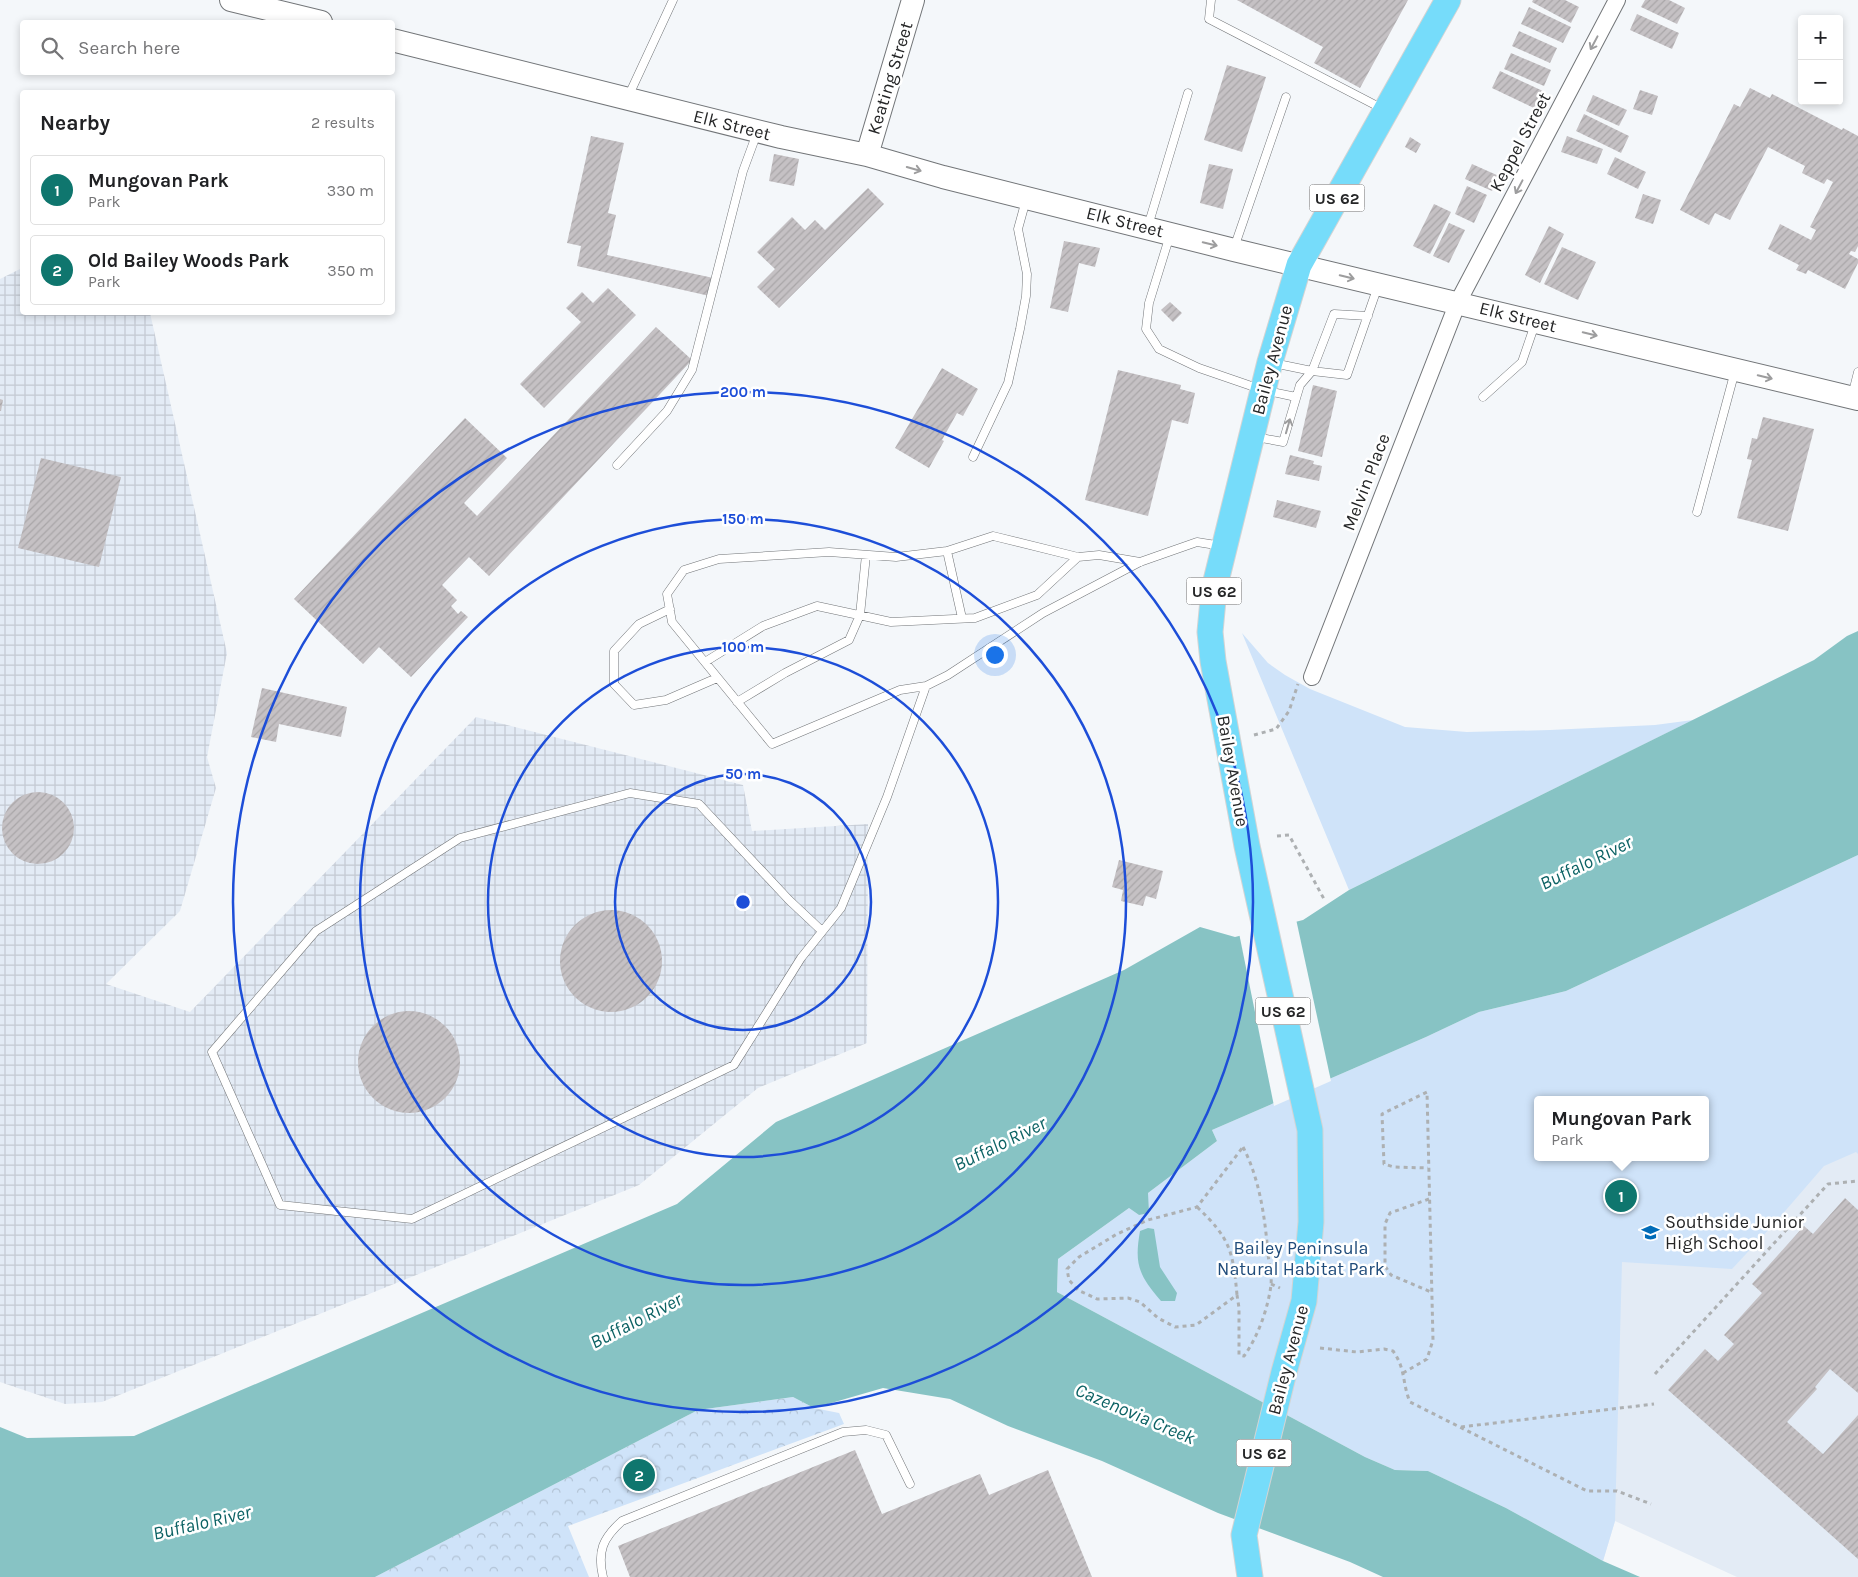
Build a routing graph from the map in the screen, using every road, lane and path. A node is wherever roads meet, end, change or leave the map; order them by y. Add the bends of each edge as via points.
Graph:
1 (231, 0) edge
2 (673, 0) edge
3 (913, 0) edge
4 (1211, 0) edge
5 (1448, 0) edge
6 (1617, 0) edge
7 (313, 20) edge
8 (395, 41) edge
9 (1188, 93) dead end
10 (1286, 97) dead end
11 (628, 99) junction
12 (1387, 111) junction
13 (758, 131) junction
14 (867, 155) junction
15 (1026, 198) junction
16 (1148, 228) junction
17 (1170, 234) junction
18 (1234, 250) junction
19 (1299, 265) junction
20 (1378, 284) junction
21 (1458, 302) junction
22 (1368, 316) junction
23 (1536, 321) junction
24 (1270, 362) junction
25 (1736, 370) junction
26 (1312, 371) junction
27 (1858, 372) edge
28 (1263, 390) junction
29 (1296, 397) junction
30 (1483, 397) dead end
31 (1855, 399) edge
32 (1251, 437) junction
33 (973, 456) dead end
34 (617, 465) dead end
35 (1698, 512) dead end
36 (1223, 547) junction
37 (947, 551) junction
38 (866, 555) junction
39 (1078, 557) junction
40 (1140, 562) junction
41 (670, 609) junction
42 (860, 615) junction
43 (962, 618) junction
44 (705, 662) junction
45 (1312, 677) joint
46 (717, 678) junction
47 (926, 686) junction
48 (737, 702) junction
49 (1254, 734) dead end
50 (1277, 836) dead end
51 (1324, 899) dead end
52 (822, 932) junction
53 (1428, 1168) junction
54 (1858, 1181) edge
55 (1428, 1199) junction
56 (1197, 1207) junction
57 (1271, 1284) junction
58 (1280, 1288) dead end
59 (1432, 1292) junction
60 (1237, 1295) junction
61 (1320, 1348) dead end
62 (1403, 1373) junction
63 (1655, 1374) dead end
64 (1654, 1404) dead end
65 (1460, 1427) junction
66 (910, 1484) dead end
67 (1651, 1504) dead end
68 (603, 1577) edge
69 (1250, 1577) edge

1 - 7 main road
2 - 11 lane
3 - 14 main road, Keating Street
4 - 12 lane via 1209,19
5 - 12 main road, Bailey Avenue / US 62
6 -> 21 street, Keppel Street
8 - 11 main road, Elk Street
9 - 16 lane
10 - 18 lane
11 - 13 main road, Elk Street
12 - 19 main road, Bailey Avenue / US 62
13 - 14 main road, Elk Street
13 - 34 lane via 743,172 692,370 667,411
14 -> 15 main road, Elk Street
15 - 16 main road, Elk Street
15 - 33 lane via 1018,229 1027,274 1020,329 1008,383
16 - 17 main road, Elk Street
17 -> 18 main road, Elk Street
17 - 28 lane via 1149,303 1146,329 1159,349 1200,368
18 - 19 main road, Elk Street
19 -> 20 main road, Elk Street
19 - 24 main road, Bailey Avenue / US 62
20 - 21 main road, Elk Street
20 - 22 lane
21 - 23 main road, Elk Street
21 - 45 street, Melvin Place
22 - 26 lane via 1334,314
22 - 26 lane via 1347,375
23 -> 25 main road, Elk Street
23 - 30 lane via 1522,362
24 - 26 lane
24 - 28 main road, Bailey Avenue / US 62
25 -> 31 main road, Elk Street
25 - 35 lane
26 - 29 lane via 1300,385
27 - 31 lane
28 - 29 lane
28 - 32 main road, Bailey Avenue / US 62
32 -> 29 lane via 1283,442
32 - 36 main road, Bailey Avenue / US 62
36 - 40 lane via 1197,542
36 - 69 main road, Bailey Avenue / US 62 via 1214,589 1210,632 1213,661 1247,846 1310,1130 1311,1222 1304,1301 1244,1535
37 - 38 lane via 896,557
37 - 39 lane via 994,536
37 - 43 lane
38 - 41 lane via 829,552 719,558 684,570 667,594
38 - 42 lane
39 - 40 lane via 1099,555
39 - 43 lane via 1037,595 974,618
40 - 47 lane via 1043,613
41 - 44 lane via 672,622
41 - 46 lane via 639,624 614,651 614,684 634,705 666,700
42 - 43 lane via 891,622
42 - 44 lane via 817,606 763,626
42 - 48 lane via 849,640
44 - 46 lane
45 - 49 path via 1299,681 1289,711 1276,729
46 - 48 lane
47 - 48 lane via 900,690 772,744
47 - 52 lane via 887,797 841,908
50 - 51 path via 1289,835
52 - 52 lane via 699,804 630,793 460,838 316,931 212,1052 280,1205 412,1218 734,1065 801,958
53 - 53 path via 1428,1139 1427,1092 1382,1114 1384,1164
53 - 55 path
54 - 63 path via 1828,1184
55 - 59 path
55 - 59 path via 1390,1214 1385,1224 1385,1266 1391,1275
56 - 57 path via 1243,1147 1252,1164 1265,1219
56 - 60 path via 1227,1241 1233,1258
56 - 60 path via 1148,1220 1117,1234 1079,1257 1067,1269 1069,1280 1078,1290 1097,1299 1128,1298 1140,1302 1158,1318 1175,1327 1196,1324
57 - 58 path
57 - 60 path via 1252,1345 1244,1356 1239,1355
59 - 62 path via 1433,1340 1427,1359
61 - 62 path via 1393,1351
62 - 65 path via 1410,1402
64 - 65 path
65 - 67 path via 1587,1491 1617,1491
66 - 68 lane via 886,1435 866,1430 843,1432 622,1521 611,1530 601,1547

